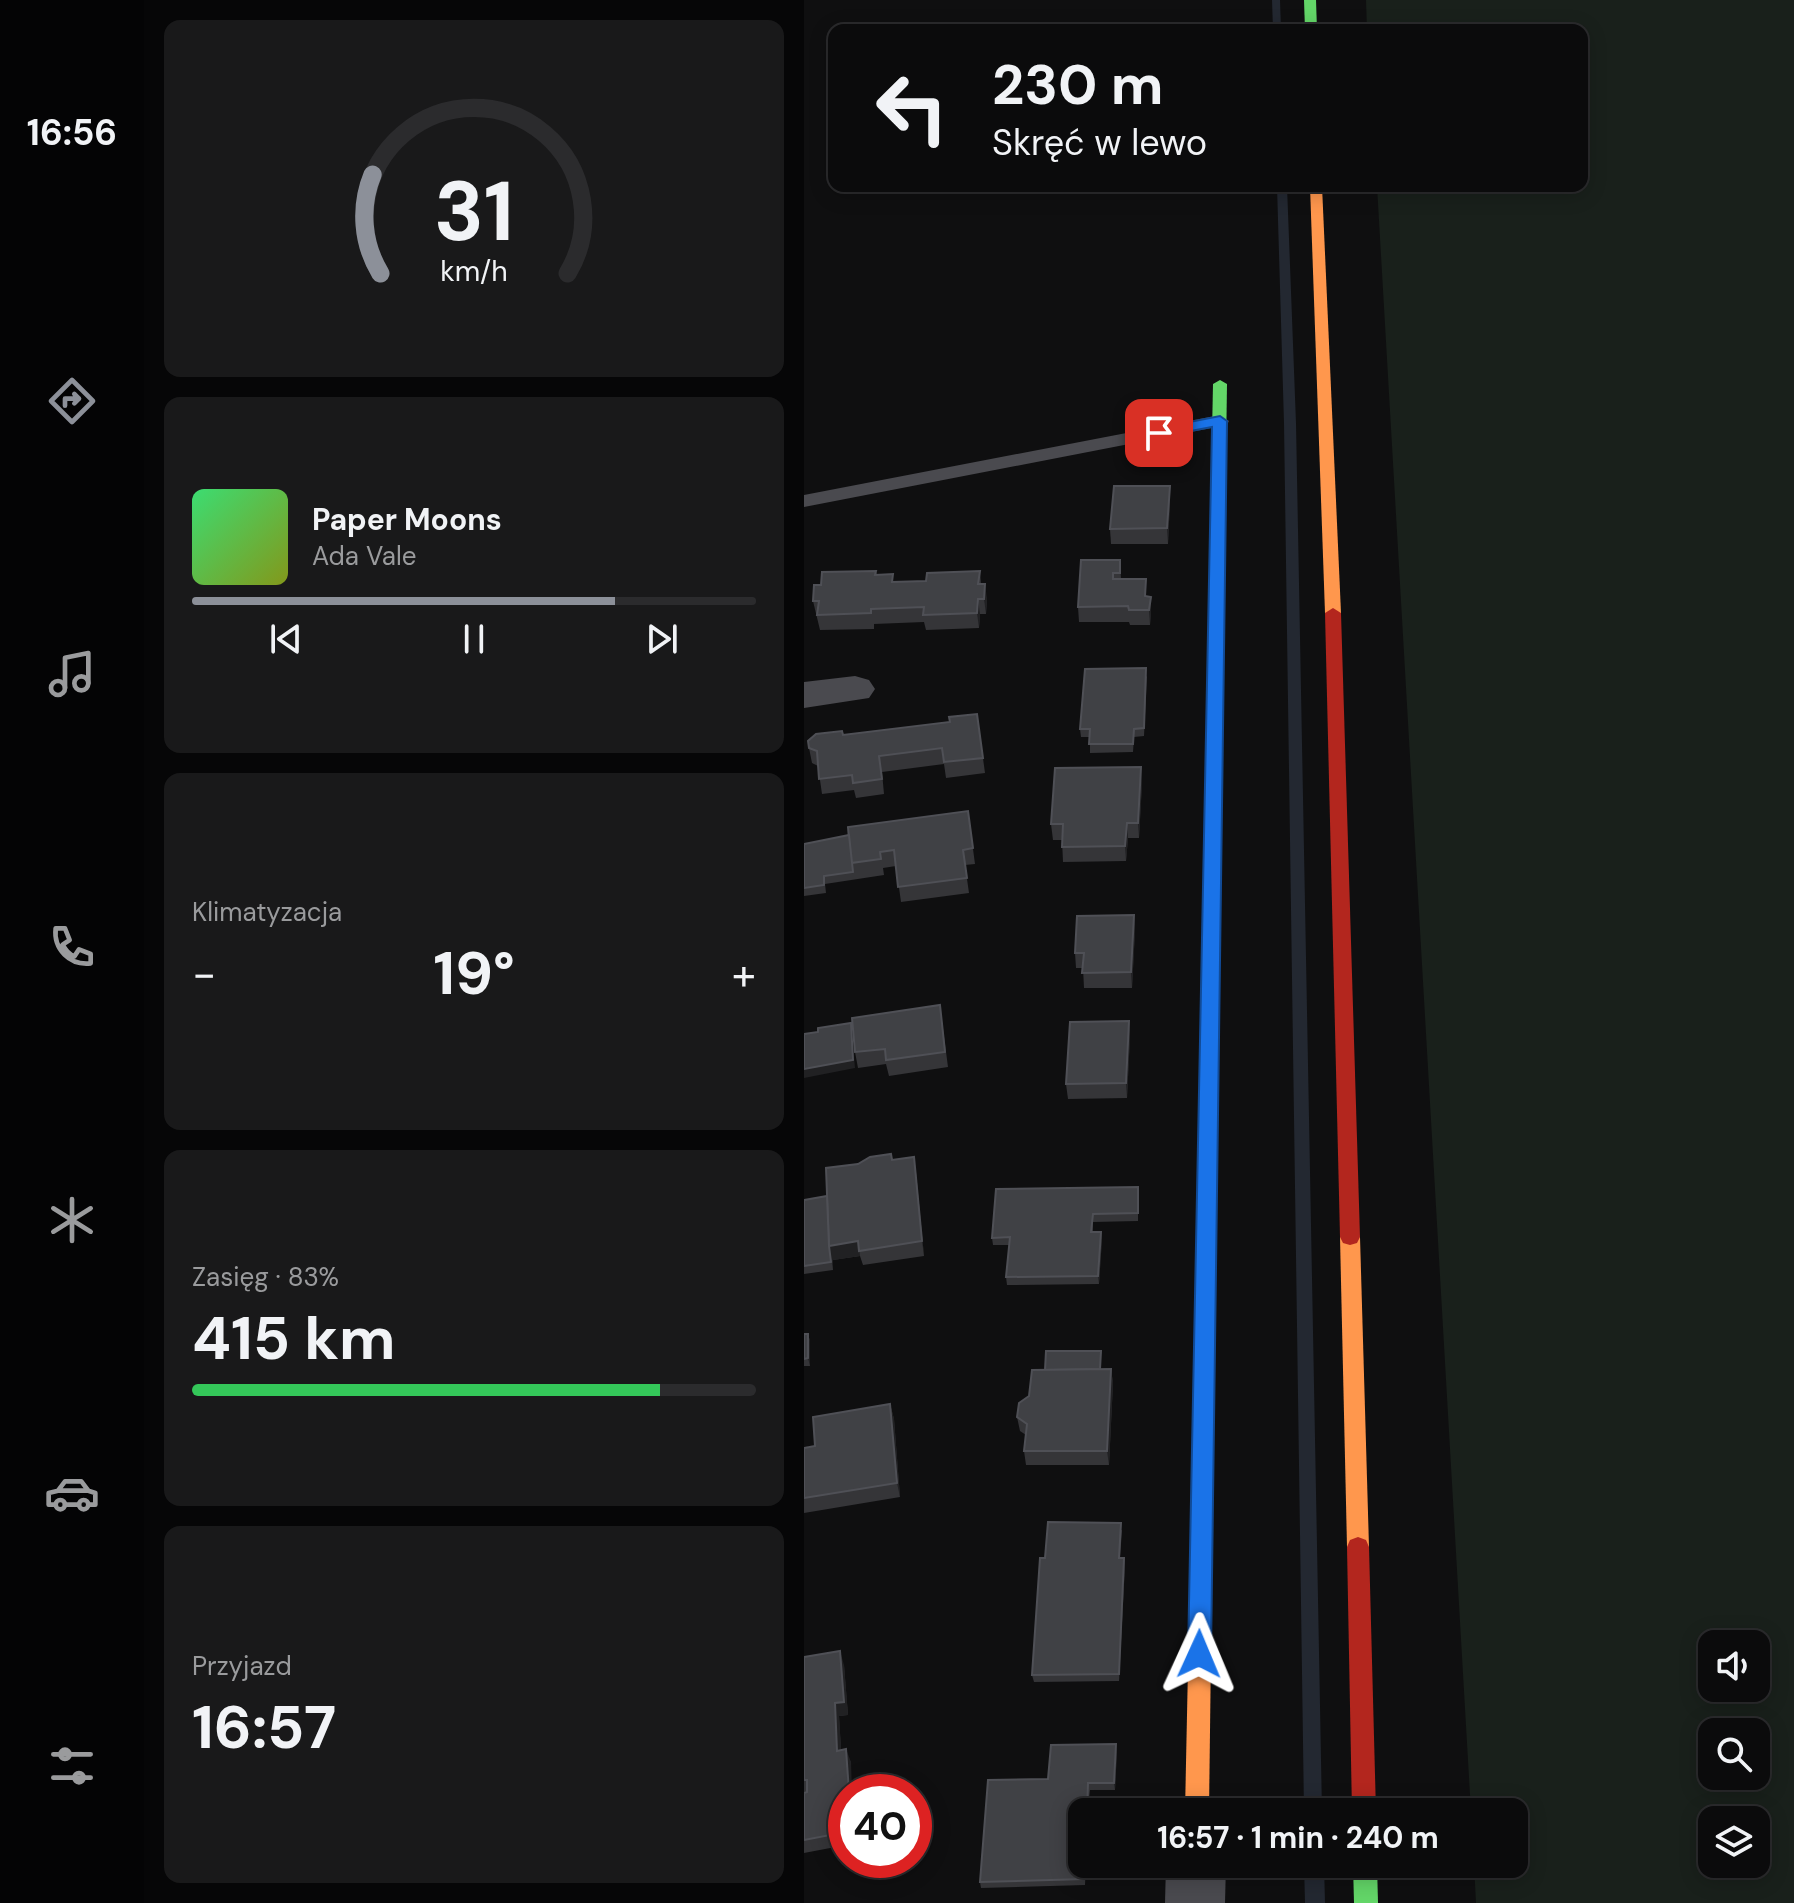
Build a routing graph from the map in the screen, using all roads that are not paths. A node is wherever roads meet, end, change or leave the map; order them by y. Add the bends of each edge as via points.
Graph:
1 (1310, 0) edge
2 (1311, 24) edge
3 (1316, 192) edge
4 (1220, 384) dead end
5 (1220, 421) junction
6 (804, 501) edge
7 (855, 689) dead end
8 (804, 695) edge
9 (1197, 1798) edge
10 (1364, 1798) edge
11 (1196, 1878) edge
12 (1365, 1878) edge
13 (1195, 1903) edge
14 (1366, 1903) edge

1 - 2 street
3 - 10 street via 1337,700
4 - 5 street
5 - 6 lane
5 - 9 street
7 - 8 street
11 - 13 street
12 - 14 street

